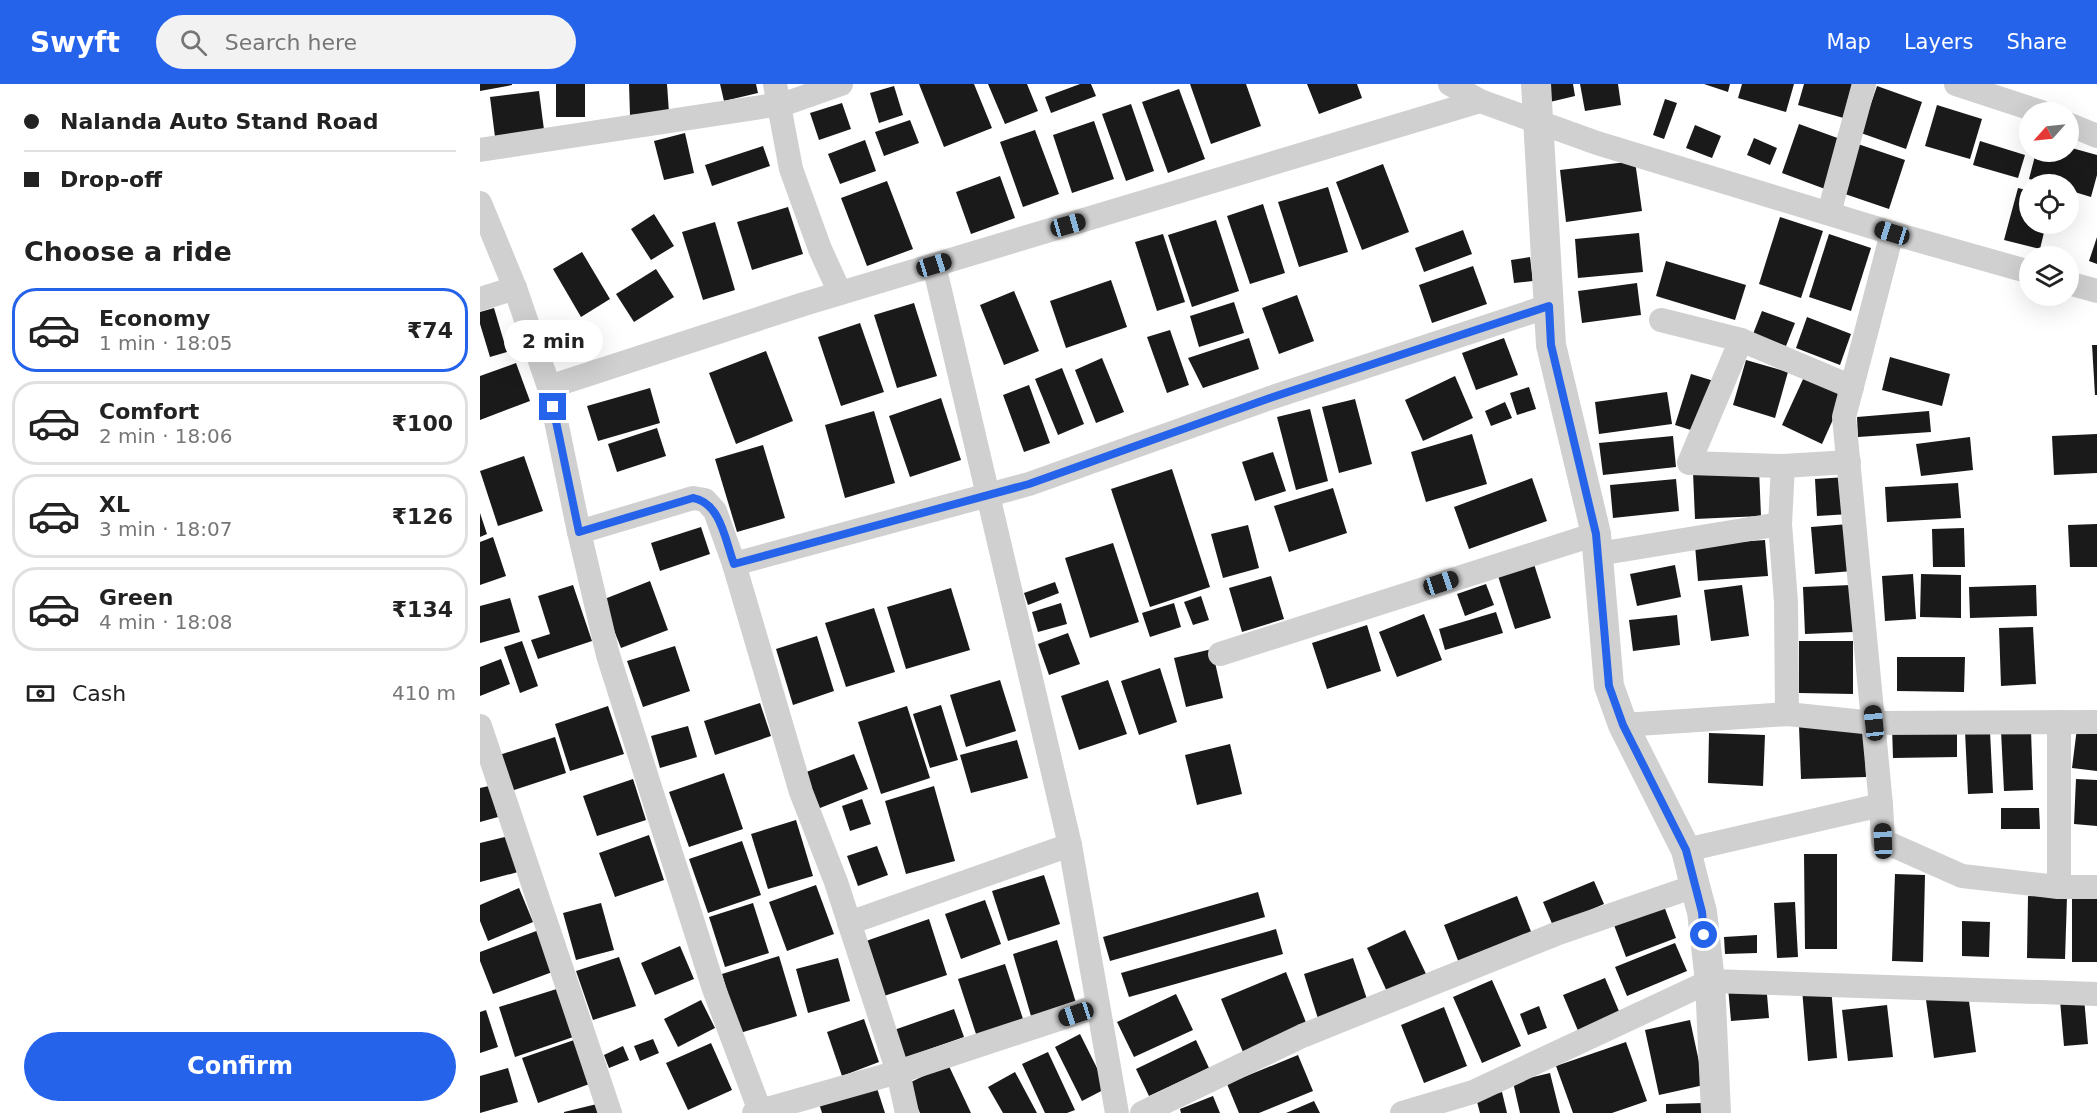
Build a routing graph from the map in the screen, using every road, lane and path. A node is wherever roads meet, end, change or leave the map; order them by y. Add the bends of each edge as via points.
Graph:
1 (841, 84) edge
2 (1450, 84) edge
3 (1536, 84) edge
4 (1864, 84) edge
5 (1956, 84) edge
6 (777, 94) edge
7 (1480, 101) junction
8 (2019, 105) edge
9 (1539, 122) junction
10 (2079, 129) edge
11 (2097, 136) edge
12 (480, 150) edge
13 (480, 203) edge
14 (1829, 213) junction
15 (1892, 233) junction
16 (934, 265) junction
17 (2019, 269) edge
18 (2079, 286) edge
19 (515, 288) junction
20 (2097, 291) edge
21 (840, 293) junction
22 (480, 299) edge
23 (1549, 306) junction
24 (1661, 320) dead end
25 (1741, 340) junction
26 (549, 387) junction
27 (1852, 387) junction
28 (1849, 462) junction
29 (1783, 466) junction
30 (987, 494) junction
31 (1780, 524) junction
32 (579, 532) junction
33 (1597, 544) junction
34 (734, 564) junction
35 (1220, 654) dead end
36 (1787, 714) junction
37 (2059, 722) junction
38 (2097, 722) edge
39 (1874, 723) junction
40 (1623, 725) junction
41 (480, 726) edge
42 (1881, 805) junction
43 (1070, 845) junction
44 (1686, 850) junction
45 (1695, 886) junction
46 (2059, 886) junction
47 (2097, 887) edge
48 (849, 923) junction
49 (1710, 981) junction
50 (2097, 994) edge
51 (1098, 1006) junction
52 (898, 1072) junction
53 (757, 1112) edge
54 (1405, 1112) edge
55 (610, 1113) edge
56 (907, 1113) edge
57 (1118, 1113) edge
58 (1142, 1113) edge
59 (1716, 1113) edge

1 - 6 street
2 - 7 street
3 - 9 street
4 - 14 street
5 - 8 street
6 - 12 street
6 - 21 street via 791,169
7 - 9 street
7 - 16 street
9 - 14 street
9 - 23 street
10 - 11 street
13 - 19 street
14 - 15 street
15 - 17 street
15 - 27 street
16 - 21 street
16 - 30 street
18 - 20 street
19 - 22 street
19 - 26 street
21 - 26 street
23 - 30 street via 1270,398 1029,484
23 - 33 street via 1551,345
24 - 25 street
25 - 27 street
25 - 29 street via 1689,463
26 - 32 street
27 - 28 street via 1844,417
28 - 29 street
28 - 39 street
29 - 31 street
30 - 34 street
30 - 43 street
31 - 33 street
31 - 36 street via 1786,602
32 - 34 street via 693,498 705,500 715,511
32 - 53 street via 608,655
33 - 35 street
33 - 40 street via 1609,686
34 - 48 street via 801,792
36 - 39 street
36 - 40 street
37 - 38 street
37 - 39 street
37 - 46 street
39 - 42 street
40 - 44 street
41 - 55 street
42 - 44 street
42 - 46 street via 1883,841 1962,876
43 - 48 street
43 - 51 street
44 - 45 street
45 - 49 street
45 - 58 street via 1556,934 1313,1031
46 - 47 street
48 - 52 street
49 - 50 street
49 - 54 street via 1473,1092
49 - 59 street
51 - 52 street
51 - 57 street
52 - 53 street
52 - 56 street

